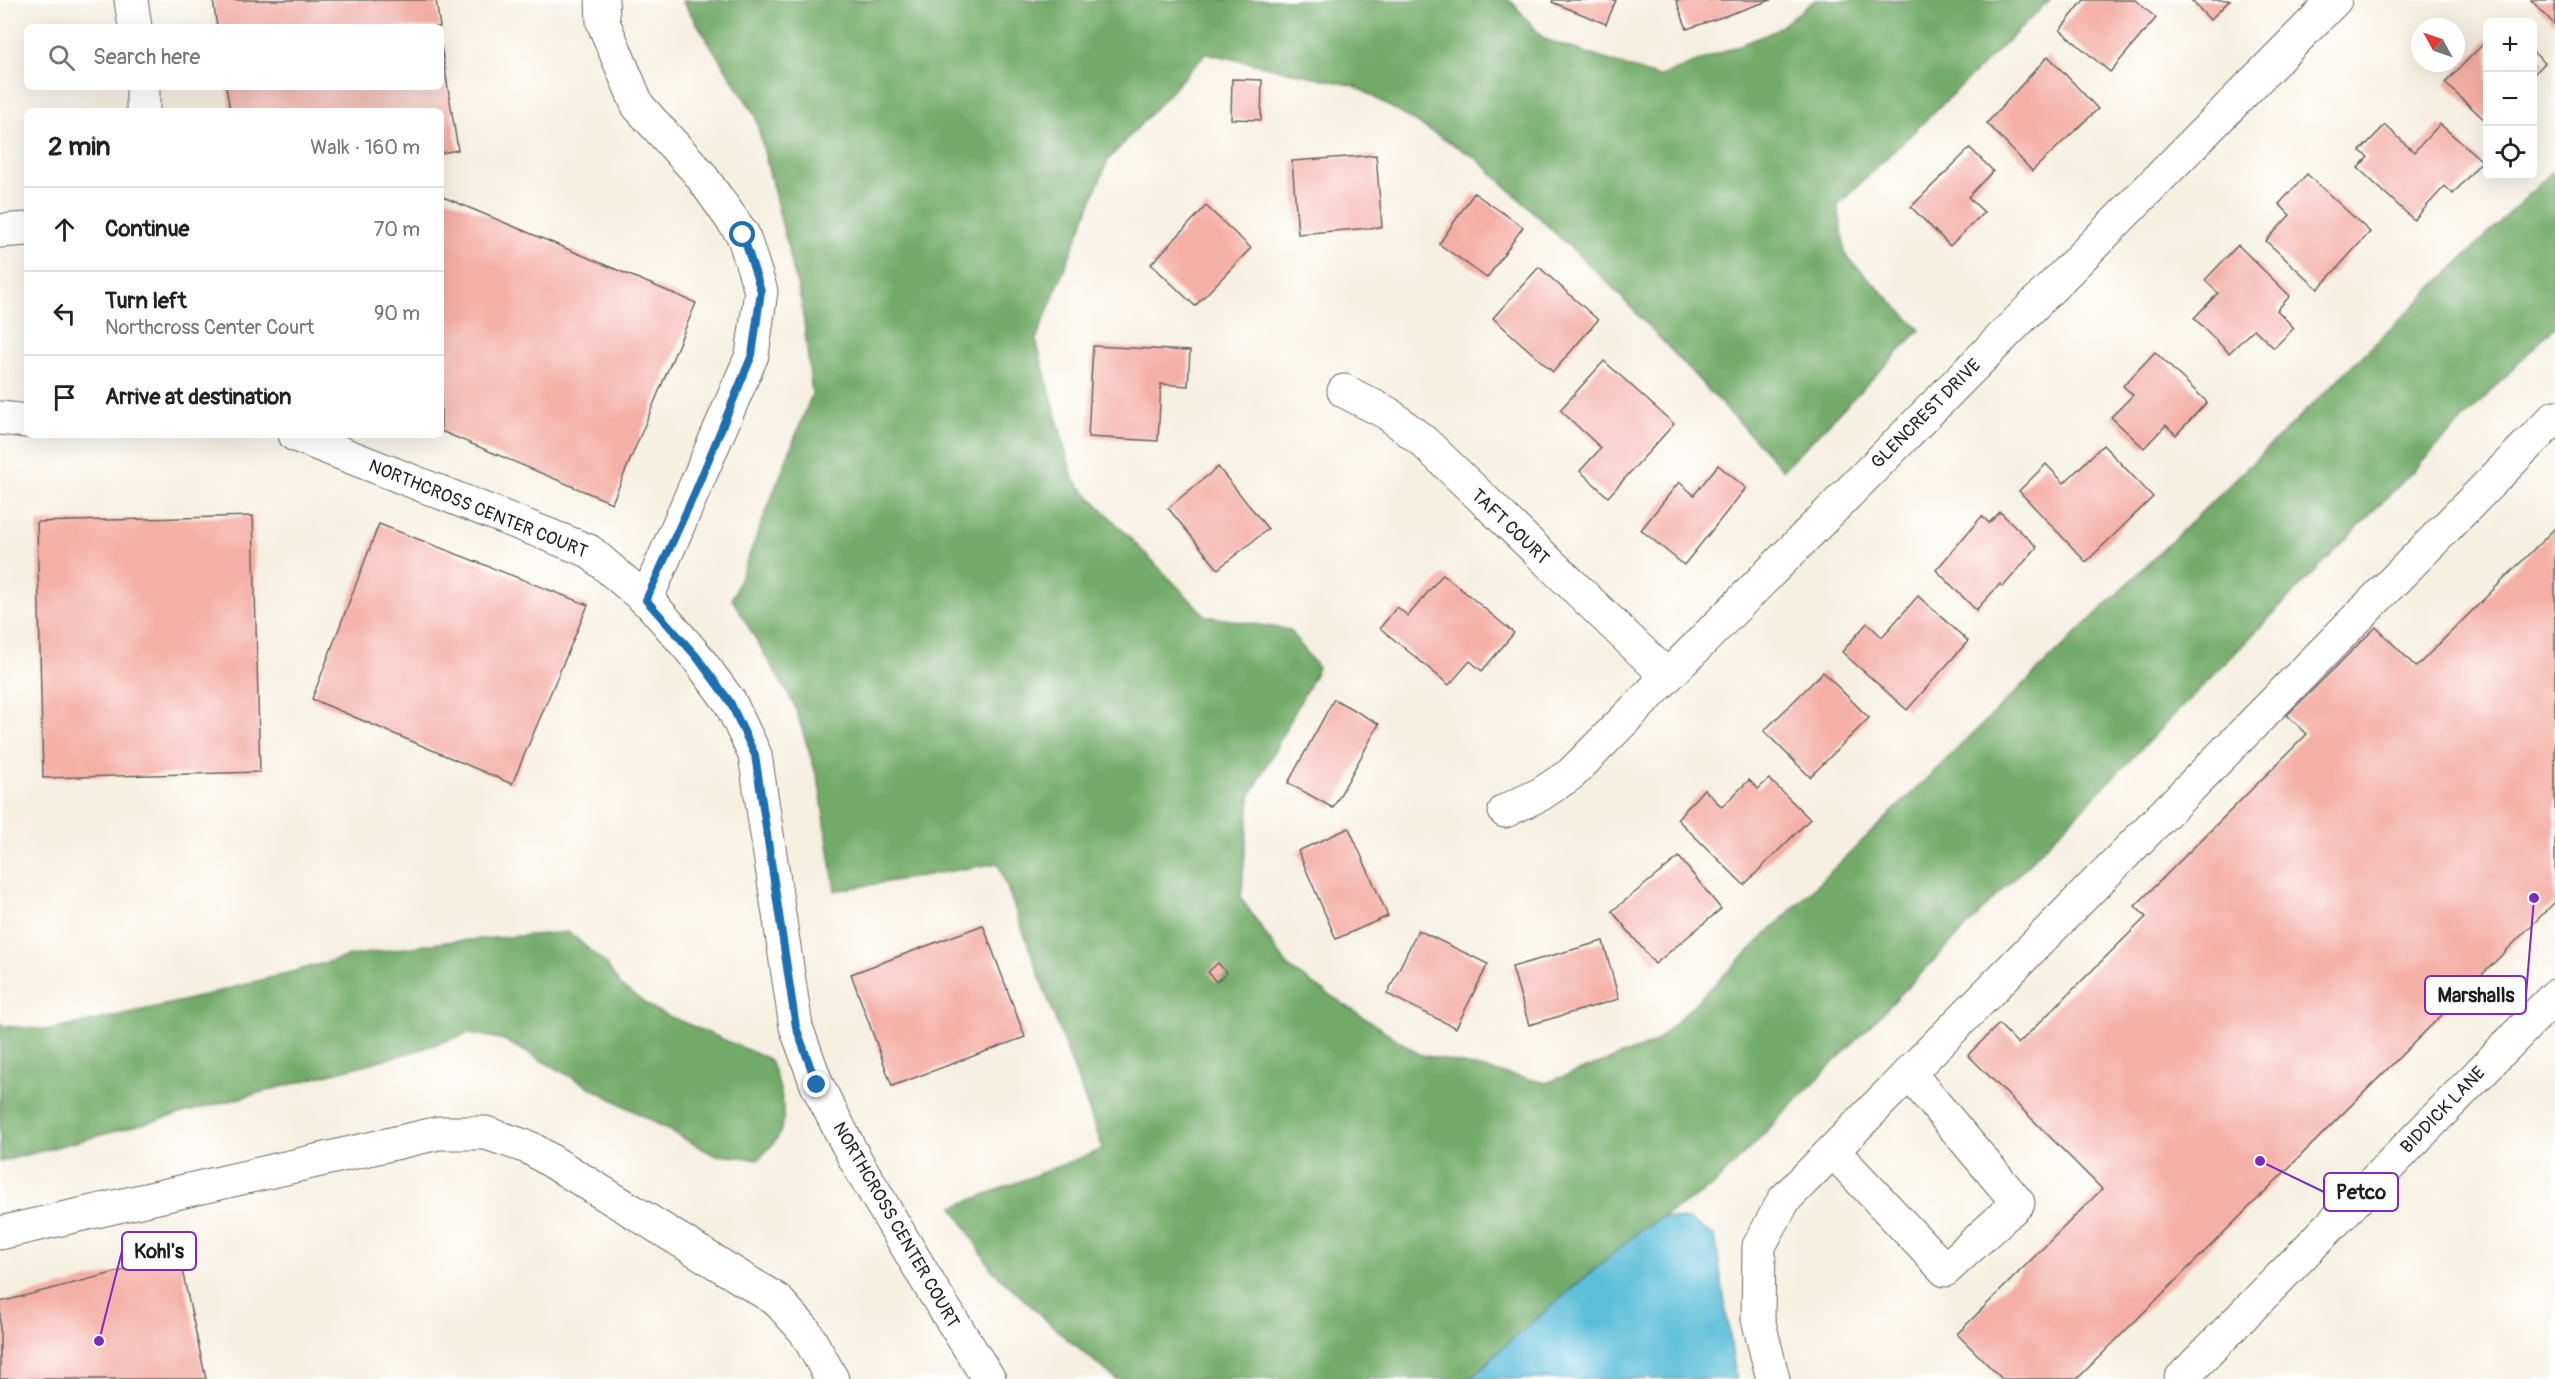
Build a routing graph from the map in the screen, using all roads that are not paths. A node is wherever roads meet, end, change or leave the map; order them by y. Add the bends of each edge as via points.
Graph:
1 (131, 0) edge
2 (602, 0) edge
3 (2335, 0) edge
4 (135, 24) edge
5 (143, 90) edge
6 (143, 108) edge
7 (24, 229) edge
8 (0, 231) edge
9 (1344, 391) dead end
10 (2555, 417) edge
11 (0, 418) edge
12 (24, 421) edge
13 (303, 438) edge
14 (646, 600) junction
15 (1666, 676) junction
16 (1505, 811) dead end
17 (2555, 996) edge
18 (1909, 1073) junction
19 (1833, 1151) junction
20 (0, 1233) edge
21 (832, 1379) edge
22 (989, 1379) edge
23 (1773, 1379) edge
24 (2181, 1379) edge

1 - 4 street
2 - 14 street via 603,22 638,106 699,173 743,235 761,291 752,355
3 - 15 street, GLENCREST DRIVE
5 - 6 street
7 - 8 street
9 - 15 street, TAFT COURT via 1387,413 1424,442
10 - 18 street
11 - 12 street
13 - 14 street, NORTHCROSS CENTER COURT via 589,551
14 - 22 street, NORTHCROSS CENTER COURT via 730,702 755,755 796,1027 817,1085 855,1159
15 - 16 street, GLENCREST DRIVE via 1571,774
17 - 24 street, BIDDICK LANE
18 - 19 street
18 - 19 street via 2018,1203 1945,1270
19 - 23 street via 1784,1200 1759,1246 1758,1319
20 - 21 street via 439,1133 486,1133 530,1148 777,1300 805,1331

